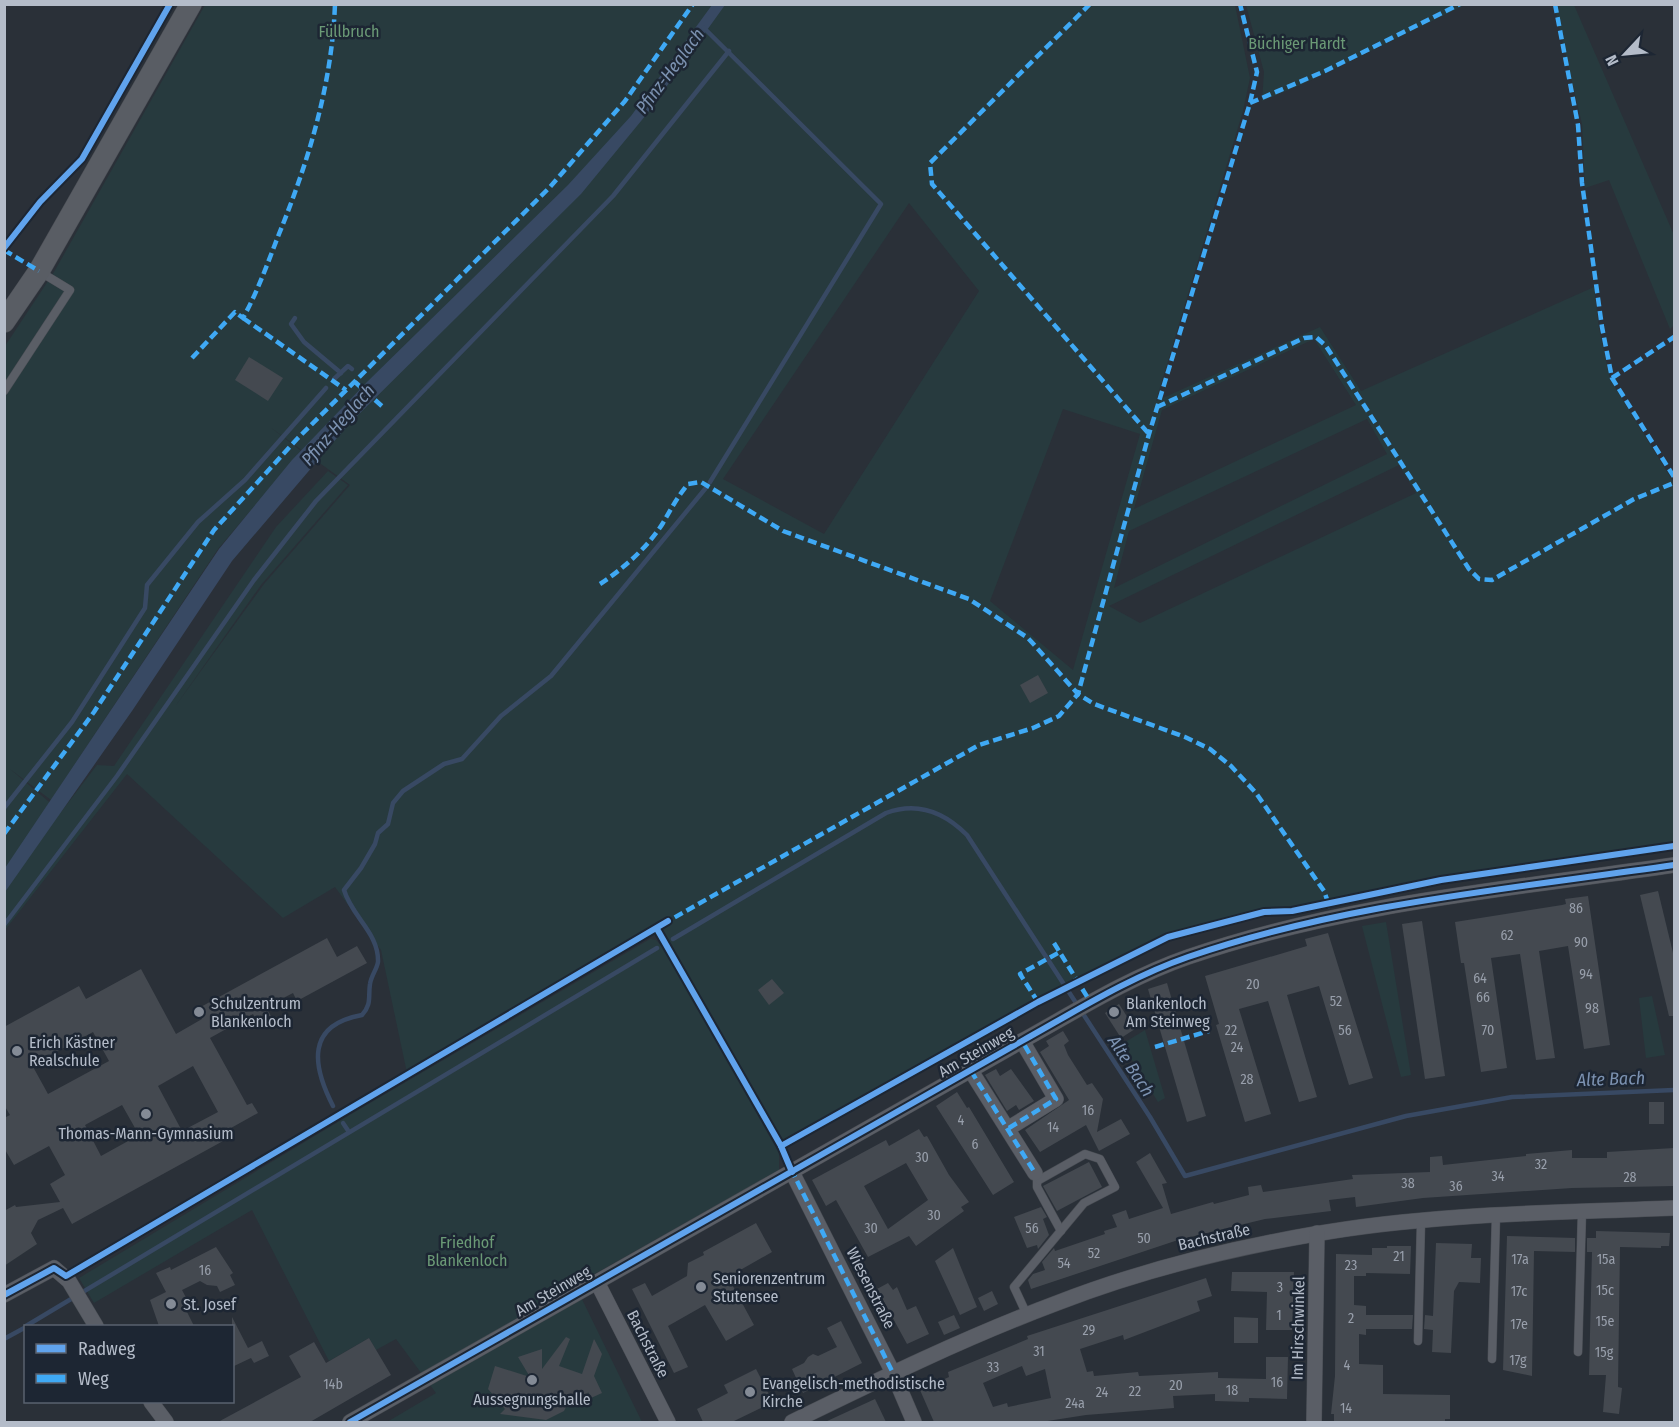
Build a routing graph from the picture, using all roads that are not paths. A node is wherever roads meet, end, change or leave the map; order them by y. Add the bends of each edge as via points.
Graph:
1 (191, 4) edge
2 (39, 271) junction
3 (4, 322) edge
4 (4, 391) edge
5 (1674, 865) edge
6 (1022, 1041) junction
7 (970, 1071) junction
8 (1009, 1128) junction
9 (792, 1172) junction
10 (1037, 1177) junction
11 (1674, 1208) edge
12 (1582, 1211) junction
13 (1496, 1215) junction
14 (1421, 1222) junction
15 (1061, 1231) junction
16 (1317, 1233) junction
17 (597, 1282) junction
18 (4, 1296) edge
19 (1027, 1315) junction
20 (95, 1325) edge
21 (1418, 1341) dead end
22 (1578, 1352) dead end
23 (1492, 1359) dead end
24 (893, 1373) junction
25 (152, 1403) edge
26 (166, 1422) edge
27 (350, 1422) edge
28 (668, 1422) edge
29 (792, 1422) edge
30 (914, 1422) edge
31 (1314, 1422) edge

1 - 2 main road
2 - 3 main road
2 - 4 lane via 70,290
5 - 6 street, Am Steinweg via 1331,916 1186,957
6 - 7 street, Am Steinweg
6 - 8 street via 1056,1099
7 - 8 street
7 - 9 street, Am Steinweg
8 - 10 street
9 - 17 street, Am Steinweg
9 - 24 street, Wiesenstraße
10 - 15 lane via 1037,1187
10 - 15 lane via 1085,1154 1100,1159 1115,1187 1084,1203
11 - 12 street, Bachstraße
12 - 13 street, Bachstraße
12 - 22 lane
13 - 14 street, Bachstraße
13 - 23 lane
14 - 16 street, Bachstraße
14 - 21 lane
15 - 19 lane via 1014,1287
16 - 19 street, Bachstraße via 1168,1266
16 - 31 street, Im Hirschwinkel
17 - 27 street, Am Steinweg
17 - 28 street, Bachstraße
18 - 20 street via 54,1268 61,1271
19 - 24 street, Bachstraße
24 - 29 street, Bachstraße
24 - 30 street, Wiesenstraße
25 - 26 street

